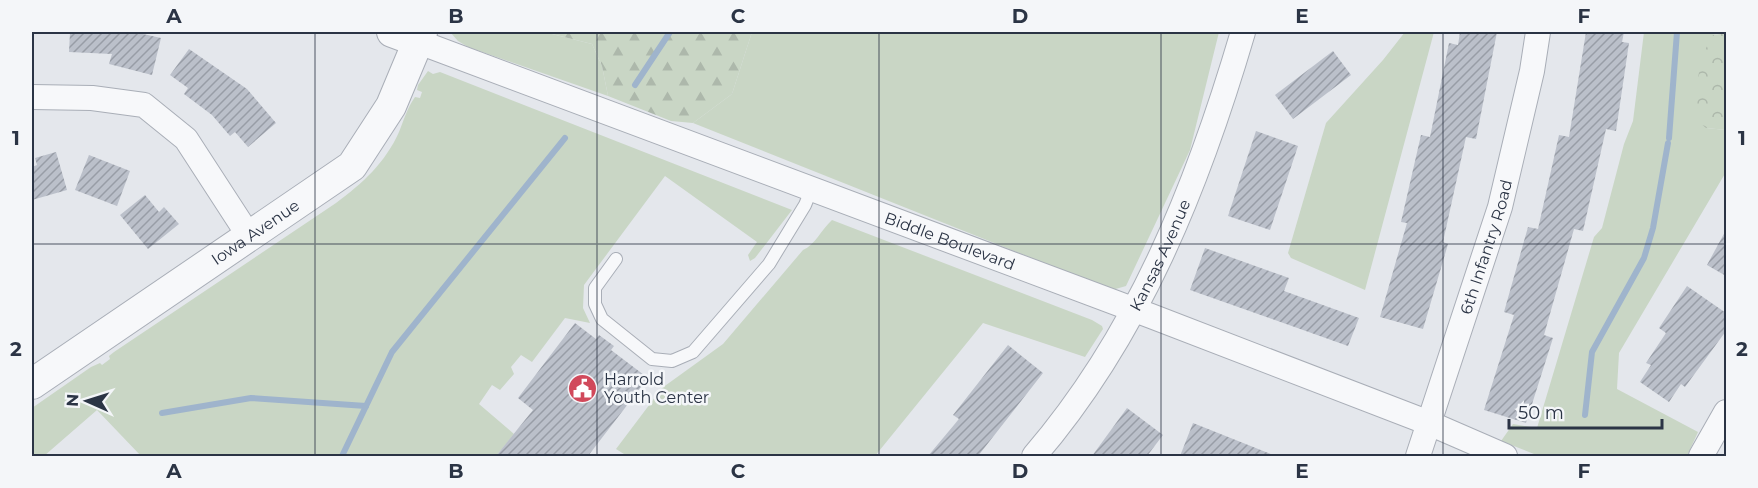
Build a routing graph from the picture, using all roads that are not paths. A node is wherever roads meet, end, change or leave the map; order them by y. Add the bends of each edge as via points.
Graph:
1 (1243, 32) edge
2 (1257, 32) edge
3 (1538, 32) edge
4 (411, 35) edge
5 (32, 97) edge
6 (812, 188) junction
7 (249, 236) junction
8 (616, 259) dead end
9 (1135, 310) junction
10 (32, 384) edge
11 (1726, 412) edge
12 (1429, 423) junction
13 (1034, 456) edge
14 (1418, 456) edge
15 (1505, 456) edge
16 (1701, 456) edge

1 - 2 street
1 - 9 street, Kansas Avenue via 1200,167
3 - 12 street, 6th Infantry Road via 1500,207
4 - 6 street, Biddle Boulevard
4 - 7 street, Iowa Avenue via 391,106 352,166
5 - 7 street via 92,98 144,105 186,139
6 - 8 lane via 769,264 693,352 672,361 652,359 602,319 595,304 595,288
6 - 9 street, Biddle Boulevard
7 - 10 street, Iowa Avenue
9 - 12 street, Biddle Boulevard
9 - 13 street, Kansas Avenue via 1087,388
11 - 16 street
12 - 14 street, 6th Infantry Road
12 - 15 street, Biddle Boulevard

